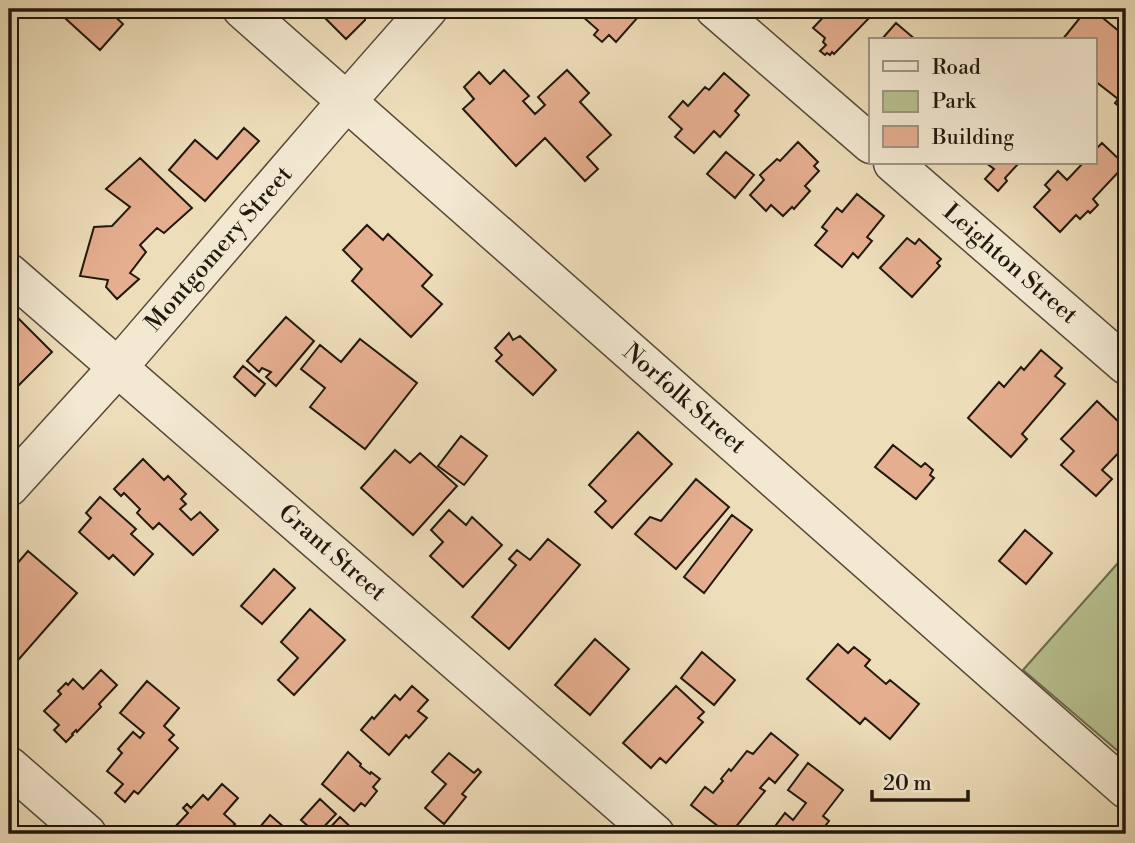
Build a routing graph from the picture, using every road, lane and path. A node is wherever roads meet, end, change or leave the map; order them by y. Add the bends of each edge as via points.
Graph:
1 (242, 9) edge
2 (428, 9) edge
3 (715, 9) edge
4 (347, 101) junction
5 (869, 142) edge
6 (894, 164) edge
7 (9, 272) edge
8 (1126, 365) edge
9 (118, 368) junction
10 (9, 487) edge
11 (9, 766) edge
12 (1126, 789) edge
13 (87, 834) edge
14 (655, 834) edge

1 - 4 street, Norfolk Street
2 - 4 street, Montgomery Street
3 - 5 street
4 - 9 street, Montgomery Street
4 - 12 street, Norfolk Street
6 - 8 street, Leighton Street
7 - 9 street, Grant Street
9 - 10 street, Montgomery Street
9 - 14 street, Grant Street
11 - 13 street

